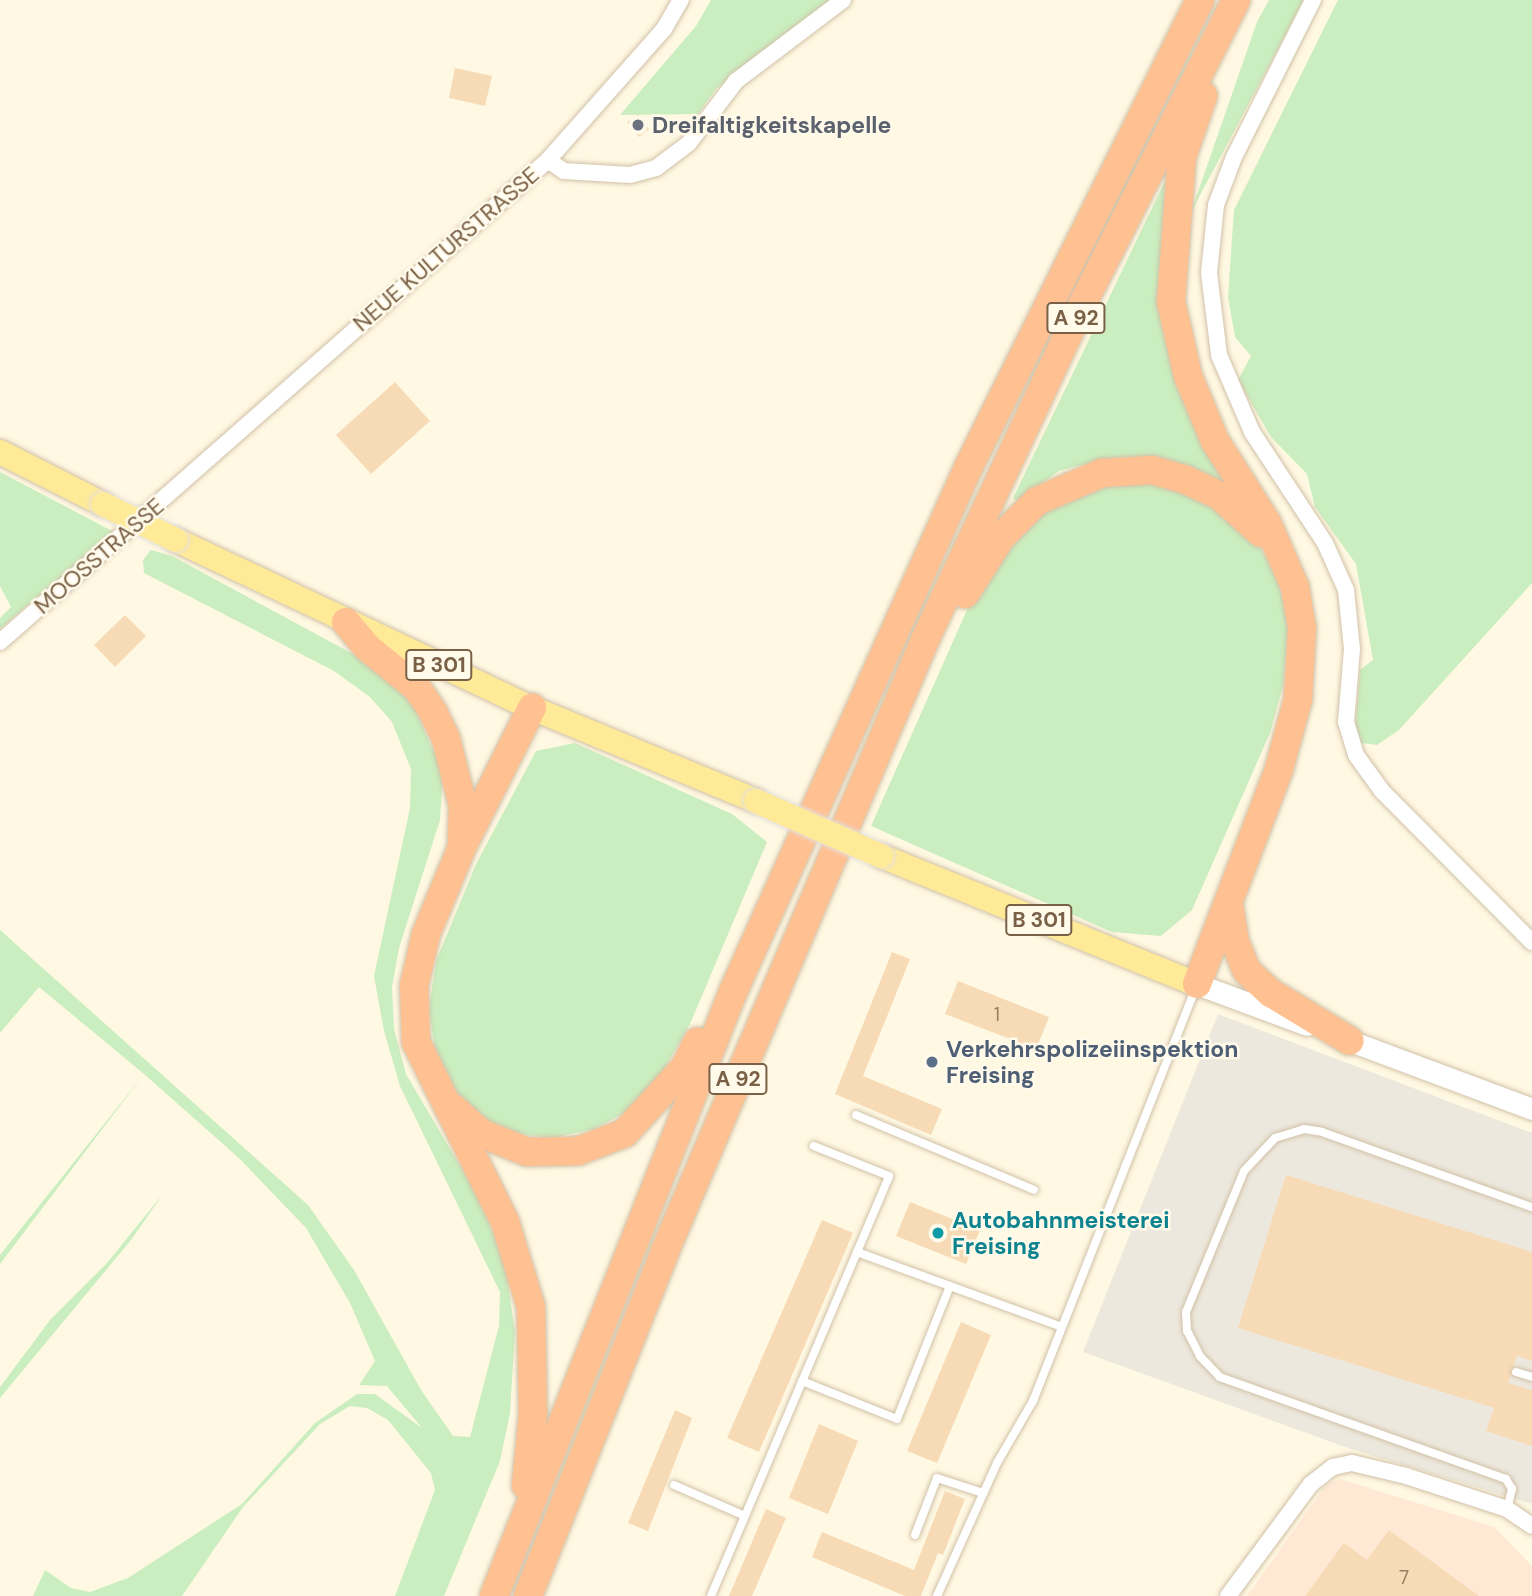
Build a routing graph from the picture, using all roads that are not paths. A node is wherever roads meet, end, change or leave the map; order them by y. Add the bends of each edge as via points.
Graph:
1 (681, 0) edge
2 (843, 0) edge
3 (1200, 0) edge
4 (1238, 0) edge
5 (1313, 0) edge
6 (548, 160) junction
7 (0, 452) edge
8 (197, 471) joint
9 (1276, 548) junction
10 (346, 622) junction
11 (925, 640) junction
12 (0, 642) edge
13 (532, 708) junction
14 (462, 847) junction
15 (1229, 905) junction
16 (1532, 942) edge
17 (1197, 984) junction
18 (733, 992) junction
19 (1350, 1041) junction
20 (440, 1095) junction
21 (1532, 1110) edge
22 (856, 1115) dead end
23 (814, 1146) dead end
24 (1034, 1190) dead end
25 (1532, 1207) edge
26 (857, 1252) junction
27 (950, 1286) junction
28 (1062, 1327) junction
29 (1516, 1371) dead end
30 (1532, 1377) edge
31 (802, 1381) junction
32 (674, 1485) dead end
33 (984, 1493) junction
34 (1507, 1508) junction
35 (524, 1515) junction
36 (745, 1516) junction
37 (1532, 1524) edge
38 (915, 1535) dead end
39 (494, 1596) edge
40 (528, 1596) edge
41 (711, 1596) edge
42 (937, 1596) edge
43 (1228, 1596) edge

1 - 6 street via 664,29
2 - 6 street, NEUE KULTURSTRASSE via 736,81 689,143 656,167 630,175 564,171
3 - 18 highway, A 92 via 969,466
4 - 9 highway via 1239,26 1201,99 1182,157 1171,302 1188,376 1215,441 1267,523
4 - 11 highway, A 92 via 1084,301
5 - 16 street via 1234,157 1216,205 1209,273 1219,355 1252,432 1325,542 1346,590 1352,649 1346,722 1356,755 1382,791
6 - 8 street, NEUE KULTURSTRASSE
7 - 10 main road, B 301, bridge
8 - 12 street, MOOSSTRASSE
9 - 11 highway via 1220,496 1184,479 1152,470 1102,473 1059,488 1019,517 983,562 954,612
9 - 15 highway via 1295,587 1302,628 1298,699 1279,769
10 - 13 main road, B 301
10 - 14 highway via 368,648 417,688 433,712 446,739 463,806
11 - 40 highway, A 92 via 665,1251
13 - 14 highway
13 - 17 main road, B 301, bridge
14 - 20 highway via 426,934 414,986 416,1042
15 - 17 highway
15 - 19 highway via 1235,942 1247,971 1271,993
17 - 19 main road
17 - 28 lane
18 - 20 highway via 710,1015 685,1067 625,1133 578,1151 527,1152 481,1133
18 - 35 highway, A 92
19 - 21 main road
20 - 35 highway via 505,1222 531,1307 533,1413
22 - 24 lane
23 - 26 lane via 889,1175
25 - 34 lane via 1304,1129 1275,1138 1244,1171 1186,1312 1187,1331 1200,1356 1220,1377 1506,1479 1512,1489
26 - 27 lane
26 - 31 lane
27 - 28 lane
27 - 31 lane via 897,1419
28 - 33 lane via 1033,1401
29 - 30 lane
31 - 36 lane
32 - 36 lane
33 - 38 lane via 937,1478
33 - 42 lane
34 - 37 street
34 - 43 street via 1368,1465 1334,1466 1311,1484
35 - 39 highway, A 92
36 - 41 lane

